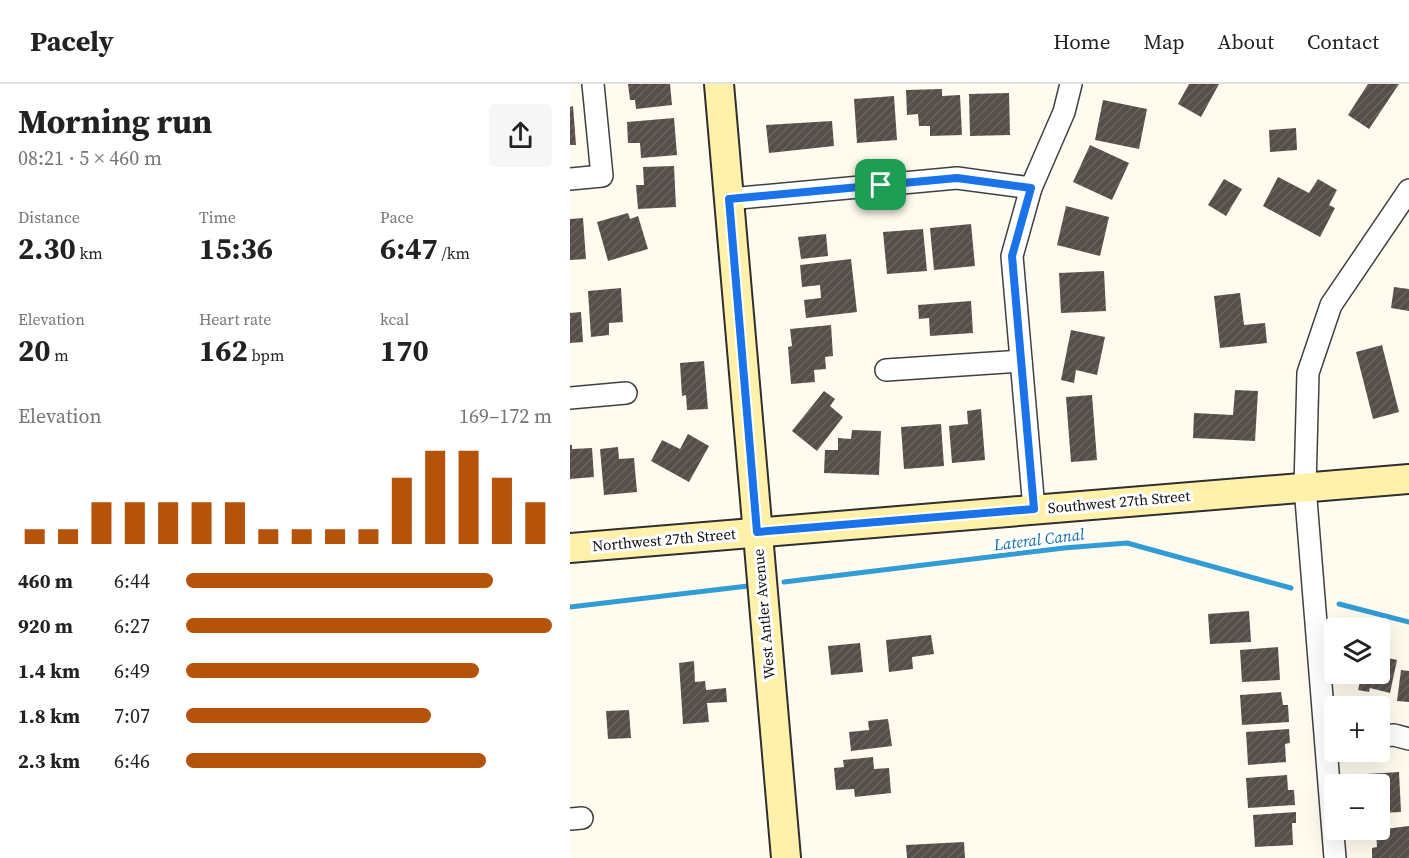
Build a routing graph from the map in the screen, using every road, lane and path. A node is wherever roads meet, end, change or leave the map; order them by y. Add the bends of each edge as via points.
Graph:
1 (593, 84) edge
2 (718, 84) edge
3 (1071, 84) edge
4 (570, 179) edge
5 (1031, 188) junction
6 (1409, 190) edge
7 (729, 199) junction
8 (1021, 361) junction
9 (886, 370) dead end
10 (626, 393) dead end
11 (570, 398) edge
12 (1409, 479) edge
13 (1305, 487) junction
14 (1034, 509) junction
15 (757, 532) junction
16 (570, 548) edge
17 (1326, 696) edge
18 (1390, 735) edge
19 (1409, 739) edge
20 (1331, 762) edge
21 (786, 858) edge
22 (1335, 858) edge

1 - 4 street via 602,176
2 - 7 street, West Antler Avenue
3 - 5 street via 1064,112
5 - 7 street via 957,178
5 - 8 street via 1012,256
6 - 13 street via 1331,304 1308,373
7 - 15 street, West Antler Avenue
8 - 9 street
8 - 14 street
10 - 11 street
12 - 13 street, Southwest 27th Street
13 - 14 street, Southwest 27th Street
13 - 17 street
14 - 15 street, Southwest 27th Street
15 - 16 street, Northwest 27th Street
15 - 21 street, West Antler Avenue
18 - 19 street
20 - 22 street

